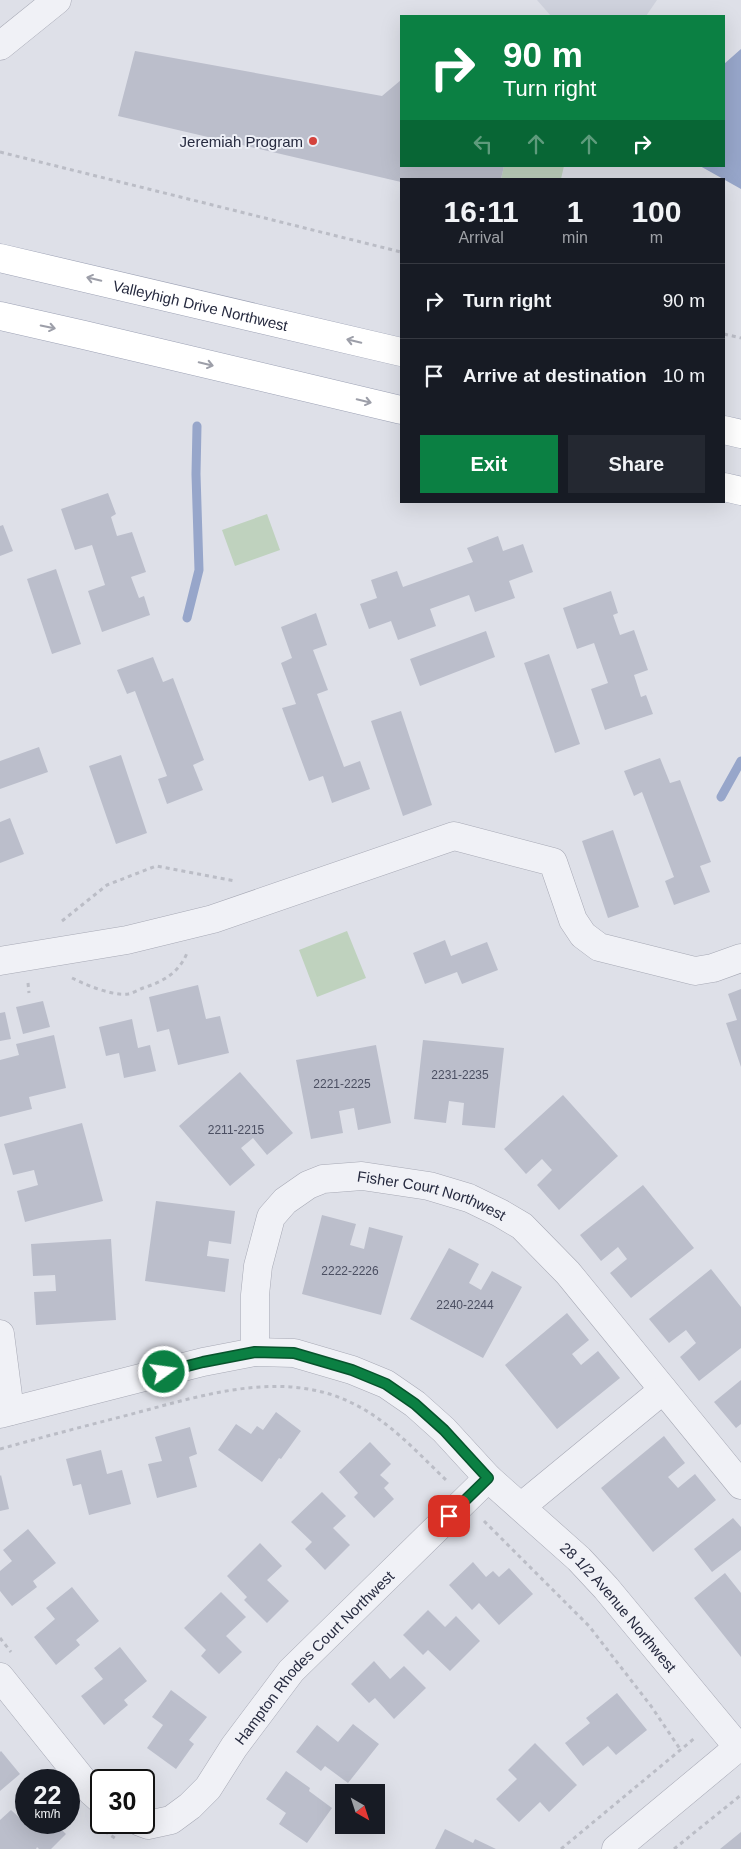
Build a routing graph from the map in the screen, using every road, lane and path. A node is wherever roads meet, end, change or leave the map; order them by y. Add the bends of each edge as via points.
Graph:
1 (57, 0) edge
2 (0, 46) edge
3 (0, 152) edge
4 (400, 252) edge
5 (0, 258) edge
6 (0, 316) edge
7 (725, 334) edge
8 (741, 338) edge
9 (400, 352) edge
10 (400, 410) edge
11 (725, 430) edge
12 (741, 434) edge
13 (725, 487) edge
14 (741, 491) edge
15 (236, 881) dead end
16 (60, 923) dead end
17 (177, 928) junction
18 (741, 958) edge
19 (0, 961) edge
20 (67, 975) dead end
21 (28, 982) dead end
22 (29, 993) dead end
23 (0, 1334) edge
24 (255, 1352) junction
25 (663, 1390) junction
26 (5, 1413) edge
27 (0, 1449) edge
28 (488, 1478) junction
29 (447, 1481) dead end
30 (741, 1484) edge
31 (522, 1506) junction
32 (483, 1521) dead end
33 (0, 1677) edge
34 (739, 1746) edge
35 (90, 1790) edge
36 (741, 1795) edge
37 (155, 1823) edge
38 (561, 1849) edge
39 (616, 1849) edge
40 (674, 1849) edge

1 - 2 street
3 - 4 path
9 -> 5 main road, Valleyhigh Drive Northwest
6 -> 10 main road
7 - 8 path
11 - 12 main road
13 - 14 main road
15 - 16 path via 156,866 107,884
17 - 18 street via 454,836 553,862 573,920 583,935 599,947 695,971
17 - 19 street via 127,940
17 - 20 path via 187,954 162,982 127,994 88,986
21 - 22 path
23 - 26 street
24 - 25 street, Fisher Court Northwest via 258,1266 271,1217 285,1201 323,1178 362,1176 429,1186 469,1198 522,1226 568,1273
24 - 26 street, 28 1/2 Avenue Northwest via 203,1362
24 - 28 street, 28 1/2 Avenue Northwest via 294,1353 386,1384 444,1430
25 - 30 street, Fisher Court Northwest
25 - 31 street
27 - 29 path via 209,1393 290,1386 327,1394 356,1405 388,1425
28 - 31 street, 28 1/2 Avenue Northwest
28 - 37 street, Hampton Rhodes Court Northwest via 291,1671 234,1747 208,1788 171,1820
31 - 34 street, 28 1/2 Avenue Northwest via 606,1588
32 - 38 path via 589,1626 680,1749
33 - 35 street
34 - 39 street
36 - 40 path

